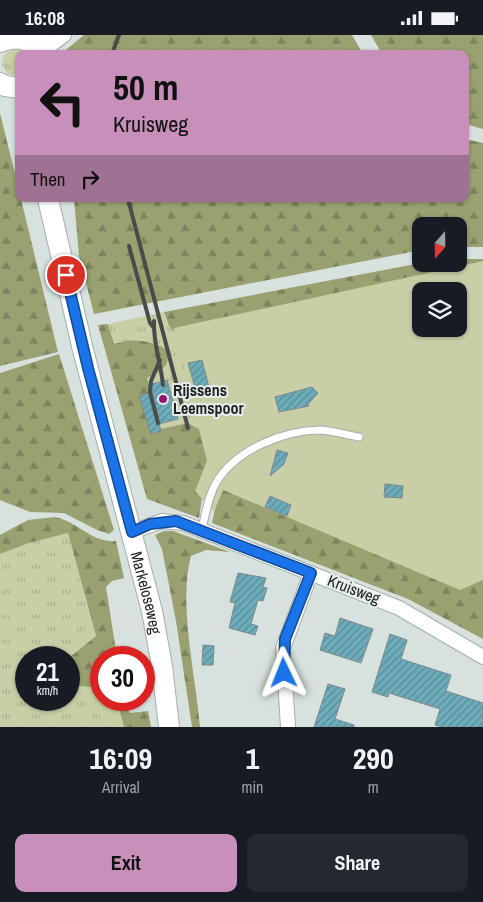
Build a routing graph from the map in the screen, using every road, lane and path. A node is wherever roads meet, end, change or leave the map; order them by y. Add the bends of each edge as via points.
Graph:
1 (64, 35) edge
2 (6, 38) edge
3 (40, 46) edge
4 (0, 83) edge
5 (15, 87) edge
6 (49, 202) edge
7 (359, 437) dead end
8 (202, 530) junction
9 (132, 532) junction
10 (311, 573) junction
11 (483, 657) edge
12 (169, 727) edge
13 (288, 727) edge

1 - 3 street
2 - 3 main road via 18,37
4 - 5 main road
6 - 9 main road, Markeloseweg via 83,350
7 - 8 lane via 321,430 282,435 256,446 216,482
8 - 9 street, Kruisweg via 168,521
8 - 10 street, Kruisweg
9 - 12 main road, Markeloseweg via 154,621
10 - 11 street, Kruisweg via 399,607
10 - 13 street via 283,648

